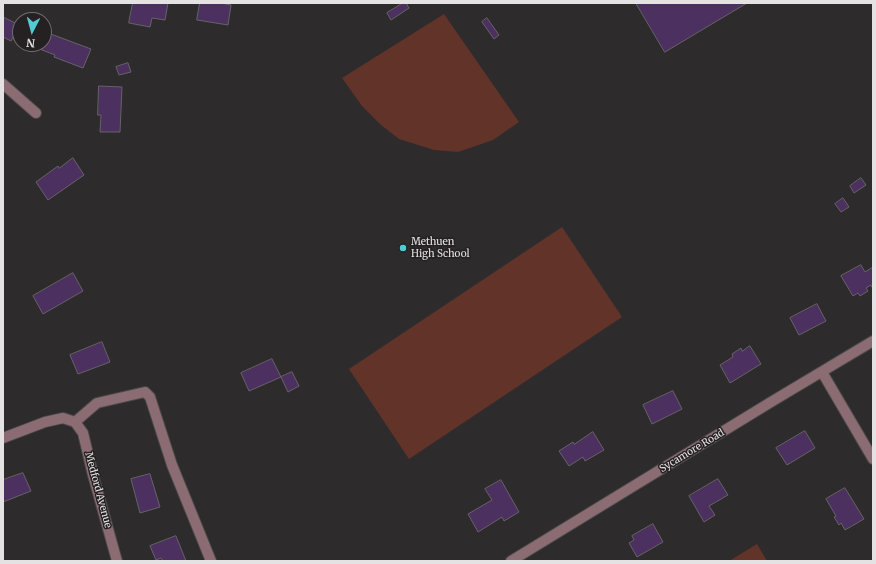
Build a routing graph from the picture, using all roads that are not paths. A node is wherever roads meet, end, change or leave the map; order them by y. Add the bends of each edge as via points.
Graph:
1 (3, 84) edge
2 (36, 113) dead end
3 (873, 341) edge
4 (822, 372) junction
5 (75, 422) junction
6 (3, 438) edge
7 (873, 459) edge
8 (117, 561) edge
9 (211, 561) edge
10 (511, 561) edge

1 - 2 street
3 - 4 street, Sycamore Road
4 - 7 street
4 - 10 street, Sycamore Road
5 - 6 street via 63,418
5 - 8 street, Medford Avenue via 83,433
5 - 9 street via 97,403 145,392 150,397 172,465

